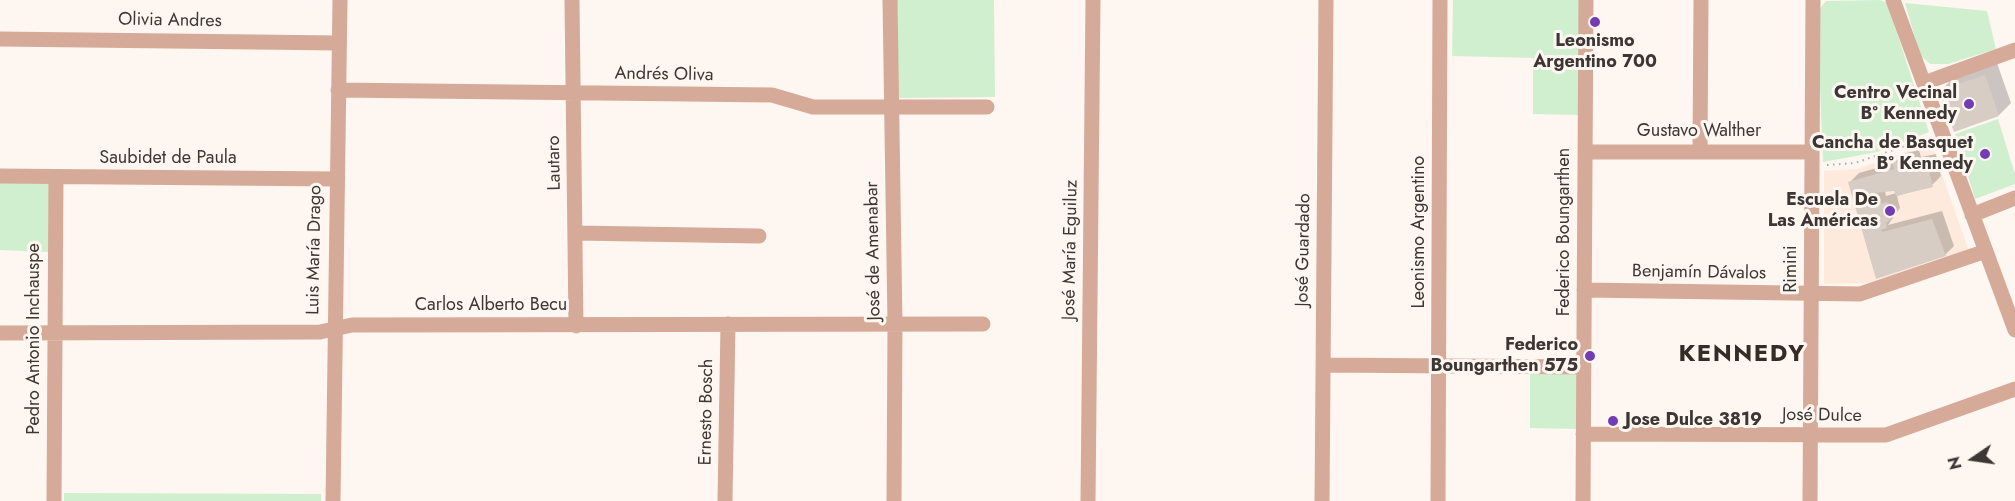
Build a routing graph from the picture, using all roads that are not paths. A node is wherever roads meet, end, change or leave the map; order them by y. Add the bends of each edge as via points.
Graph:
1 (340, 0) edge
2 (572, 0) edge
3 (890, 0) edge
4 (1093, 0) edge
5 (1326, 0) edge
6 (1440, 0) edge
7 (1586, 0) edge
8 (1701, 0) edge
9 (1813, 0) edge
10 (1893, 0) edge
11 (0, 39) edge
12 (339, 43) junction
13 (2015, 50) edge
14 (1924, 83) junction
15 (338, 90) junction
16 (574, 93) junction
17 (987, 107) dead end
18 (891, 108) junction
19 (1700, 151) junction
20 (1585, 152) junction
21 (1812, 159) junction
22 (0, 176) edge
23 (56, 177) junction
24 (336, 179) junction
25 (2015, 198) edge
26 (1972, 215) junction
27 (575, 233) junction
28 (759, 236) dead end
29 (1986, 251) junction
30 (1584, 290) junction
31 (1812, 294) junction
32 (728, 324) junction
33 (895, 324) junction
34 (983, 324) dead end
35 (576, 326) junction
36 (333, 329) junction
37 (2015, 330) edge
38 (0, 333) edge
39 (55, 334) junction
40 (1323, 365) junction
41 (1439, 366) junction
42 (1584, 368) junction
43 (2015, 389) edge
44 (1583, 434) junction
45 (1810, 435) junction
46 (54, 501) edge
47 (333, 501) edge
48 (725, 501) edge
49 (894, 501) edge
50 (1088, 501) edge
51 (1322, 501) edge
52 (1438, 501) edge
53 (1583, 501) edge
54 (1810, 501) edge

1 - 12 street, Luis María Drago
2 - 16 street, Lautaro
3 - 18 street, José de Amenabar
4 - 50 street, José María Eguiluz
5 - 40 street, José Guardado
6 - 41 street, Leonismo Argentino
7 - 20 street, Federico Boungarthen
8 - 19 street
9 - 21 street, Rimini
10 - 14 street
11 - 12 street, Olivia Andres
12 - 15 street, Luis María Drago
13 - 14 street
14 - 26 street
15 - 16 street, Andrés Oliva
15 - 24 street, Luis María Drago
16 - 18 street, Andrés Oliva via 772,95 813,106
16 - 27 street, Lautaro
17 - 18 street, Andrés Oliva
18 - 33 street, José de Amenabar
19 - 20 street, Gustavo Walther
19 - 21 street, Gustavo Walther
20 - 30 street, Federico Boungarthen
21 - 31 street, Rimini
22 - 23 street, Saubidet de Paula
23 - 24 street, Saubidet de Paula
23 - 39 street, Pedro Antonio Inchauspe
24 - 36 street, Luis María Drago
25 - 26 street
26 - 29 street
27 - 28 street
27 - 35 street, Lautaro
29 - 31 street, Benjamín Dávalos via 1860,294
29 - 37 street
30 - 31 street, Benjamín Dávalos
30 - 42 street, Federico Boungarthen
31 - 45 street, Rimini
32 - 33 street, Carlos Alberto Becu
32 - 35 street, Carlos Alberto Becu
32 - 48 street, Ernesto Bosch
33 - 34 street, Carlos Alberto Becu
33 - 49 street, José de Amenabar
35 - 36 street, Carlos Alberto Becu via 352,325
36 - 39 street, Carlos Alberto Becu
36 - 47 street, Luis María Drago
38 - 39 street, Carlos Alberto Becu
39 - 46 street, Pedro Antonio Inchauspe
40 - 41 street
40 - 51 street, José Guardado
41 - 42 street
41 - 52 street, Leonismo Argentino
42 - 44 street, Federico Boungarthen
43 - 45 street, José Dulce via 1886,435
44 - 45 street, José Dulce
44 - 53 street, Federico Boungarthen
45 - 54 street, Rimini

